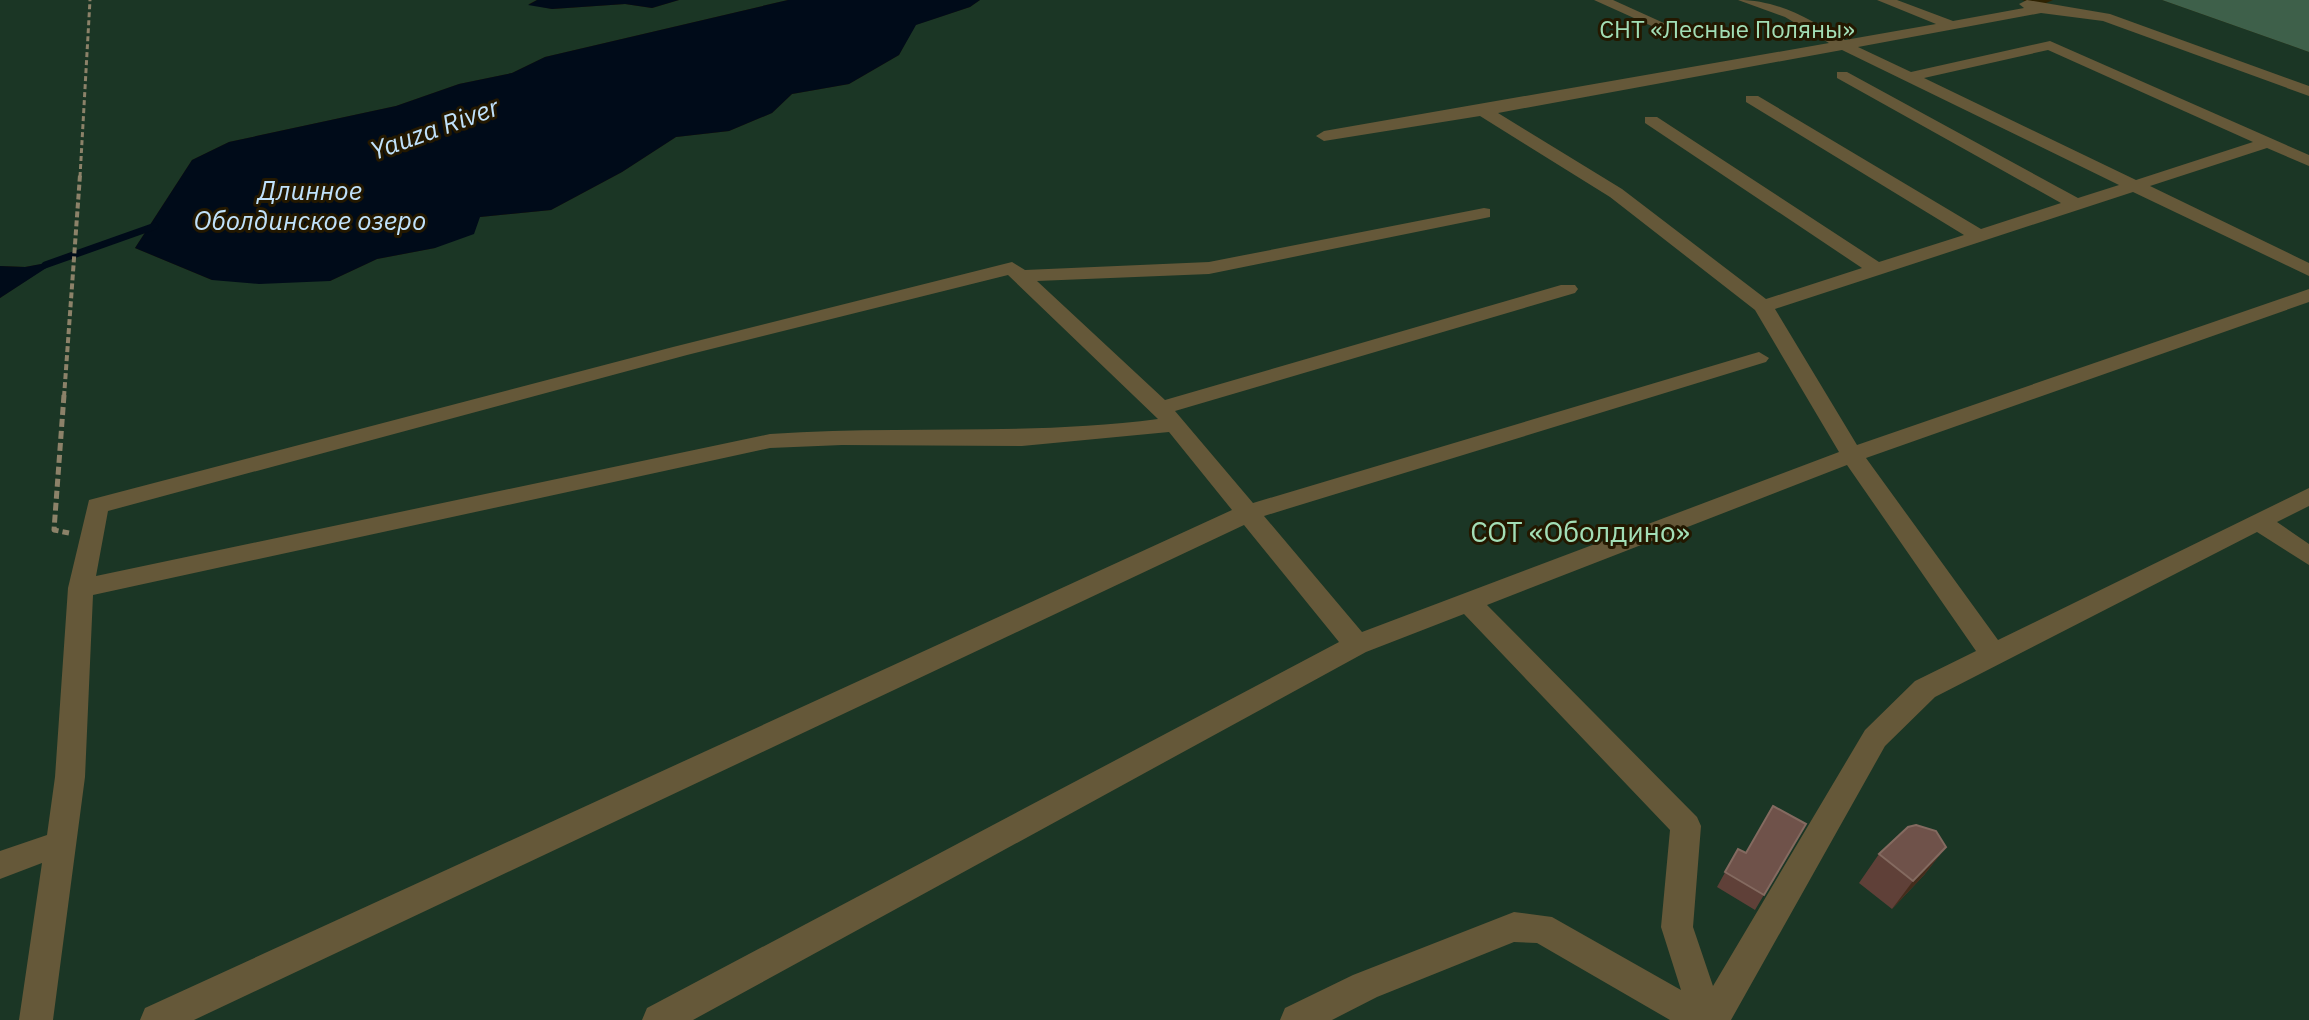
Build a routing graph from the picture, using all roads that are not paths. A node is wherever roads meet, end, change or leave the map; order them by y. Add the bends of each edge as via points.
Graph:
1 (1601, 0) edge
2 (1745, 0) edge
3 (1884, 0) edge
4 (2016, 0) edge
5 (2041, 9) junction
6 (1952, 25) junction
7 (1670, 29) dead end
8 (1839, 43) junction
9 (1842, 75) dead end
10 (1908, 77) junction
11 (2309, 91) edge
12 (1752, 99) dead end
13 (1483, 111) junction
14 (1651, 120) dead end
15 (1324, 136) dead end
16 (2266, 143) junction
17 (2309, 161) edge
18 (2135, 188) junction
19 (2079, 206) junction
20 (1484, 213) dead end
21 (1977, 235) junction
22 (1875, 268) junction
23 (2309, 270) edge
24 (1021, 276) junction
25 (1568, 289) dead end
26 (2309, 295) edge
27 (1763, 306) junction
28 (1759, 358) dead end
29 (1167, 416) junction
30 (1852, 455) junction
31 (2309, 496) edge
32 (1250, 512) junction
33 (2260, 522) junction
34 (2309, 556) edge
35 (81, 588) junction
36 (1467, 601) junction
37 (1357, 645) junction
38 (1992, 653) junction
39 (61, 843) junction
40 (0, 865) edge
41 (36, 1020) edge
42 (157, 1020) edge
43 (659, 1020) edge
44 (1297, 1020) edge
45 (1707, 1020) edge

1 - 7 lane
2 - 8 lane via 1790,14
3 - 6 lane
4 - 5 lane
5 - 6 lane
5 - 11 lane via 2105,17
6 - 8 lane
8 - 10 lane
8 - 13 lane
9 - 19 lane
10 - 16 lane via 2050,45
10 - 18 lane
12 - 21 lane
13 - 15 lane
13 - 27 lane via 1616,193
14 - 22 lane
16 - 17 lane
16 - 18 lane
18 - 19 lane
18 - 23 lane
19 - 21 lane
20 - 24 lane via 1209,268
21 - 22 lane
22 - 27 lane
24 - 29 lane
24 - 35 lane via 1012,268 97,506
25 - 29 lane
26 - 30 lane
27 - 30 lane
28 - 32 lane
29 - 32 lane
29 - 35 lane via 1058,437 839,435 770,441
30 - 36 lane
30 - 38 lane
31 - 33 lane
32 - 37 lane
32 - 42 lane
33 - 34 lane
33 - 38 lane
35 - 39 lane
36 - 37 lane
36 - 45 lane via 1686,826 1677,927
37 - 43 lane
38 - 45 lane via 1925,689 1875,738
39 - 40 lane
39 - 41 lane
44 - 45 lane via 1365,986 1514,927 1541,928

